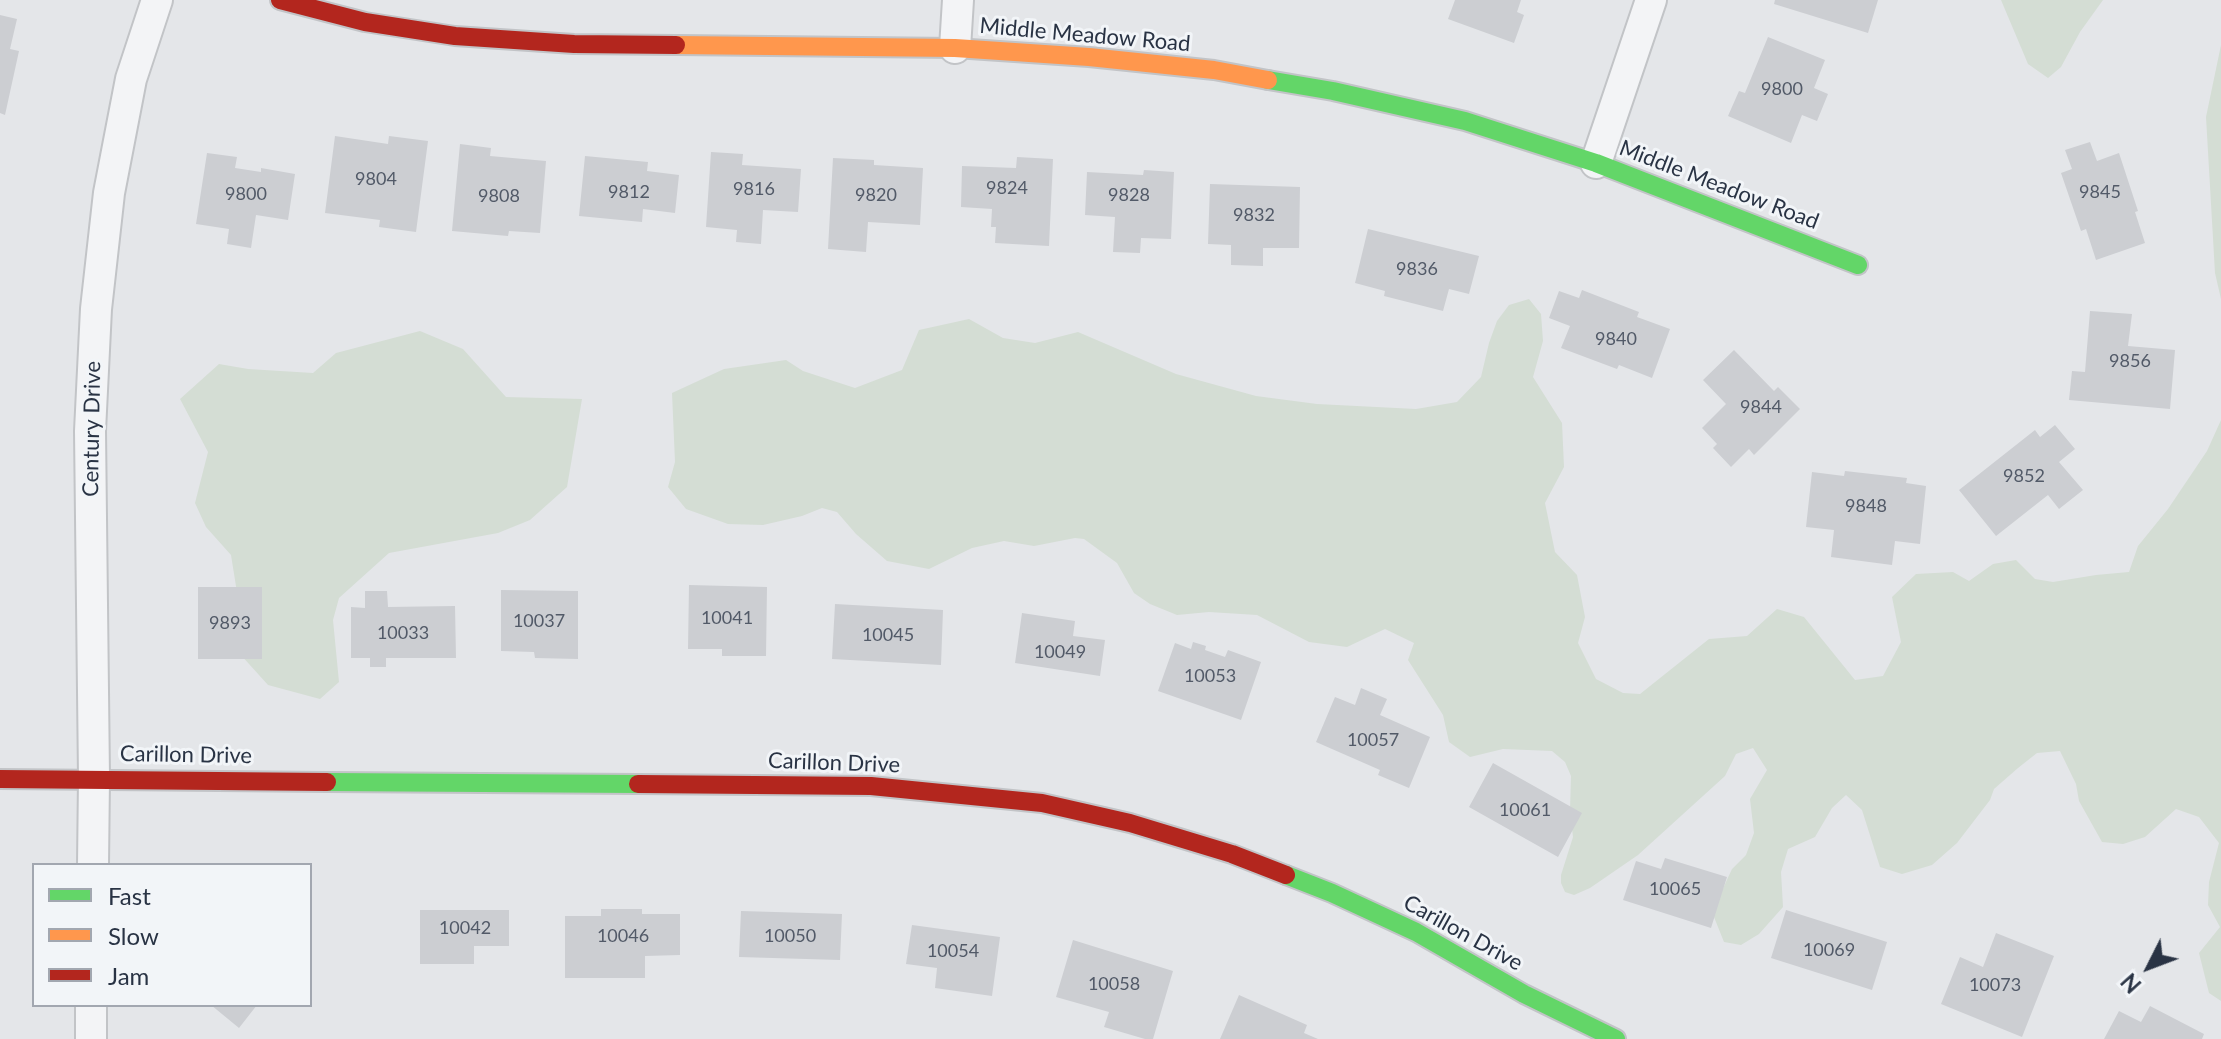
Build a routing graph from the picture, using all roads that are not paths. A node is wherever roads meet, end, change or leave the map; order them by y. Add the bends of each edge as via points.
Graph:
1 (157, 0) edge
2 (280, 0) edge
3 (958, 0) edge
4 (1651, 0) edge
5 (955, 48) junction
6 (1596, 163) junction
7 (1858, 265) dead end
8 (94, 778) junction
9 (0, 779) edge
10 (93, 863) edge
11 (91, 1007) edge
12 (91, 1039) edge
13 (1616, 1039) edge

1 - 8 street, Century Drive via 131,79 109,193 96,309 90,431
2 - 5 street, Middle Meadow Road via 365,22 455,36 574,44
3 - 5 street
4 - 6 street
5 - 6 street, Middle Meadow Road via 1199,68 1333,91 1465,121
6 - 7 street, Middle Meadow Road
8 - 9 street, Carillon Drive
8 - 10 street, Century Drive
8 - 13 street, Carillon Drive via 871,786 1042,803 1232,854 1332,893
11 - 12 street

